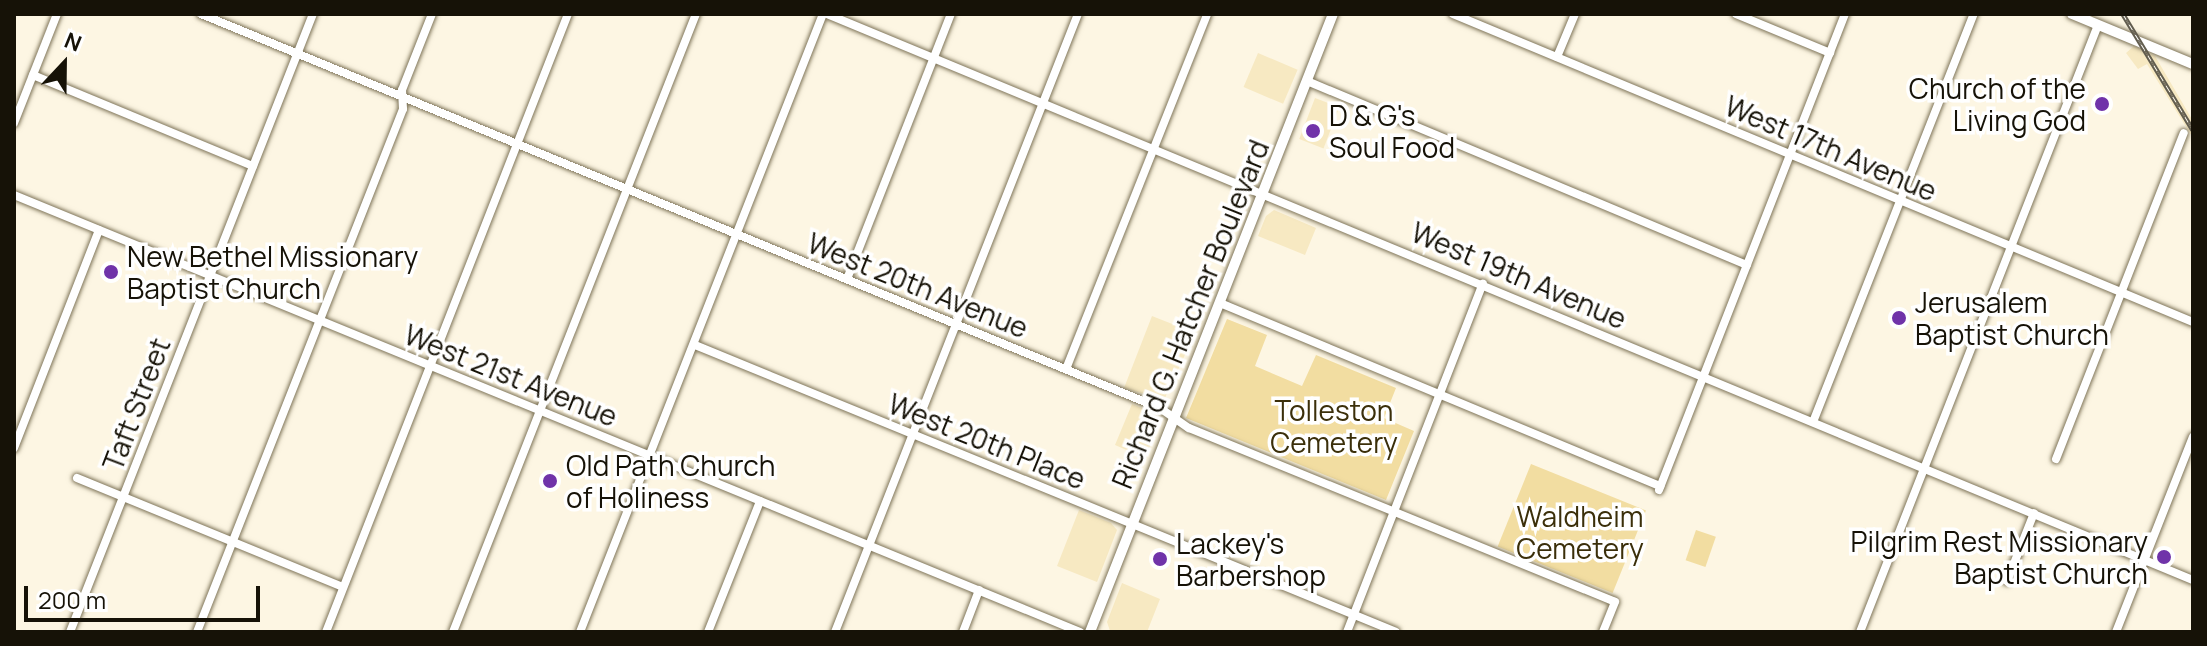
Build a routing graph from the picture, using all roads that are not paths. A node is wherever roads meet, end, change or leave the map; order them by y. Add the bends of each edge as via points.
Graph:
1 (57, 14) edge
2 (201, 14) edge
3 (313, 14) edge
4 (432, 14) edge
5 (568, 14) edge
6 (696, 14) edge
7 (825, 14) edge
8 (951, 14) edge
9 (1078, 14) edge
10 (1207, 14) edge
11 (1333, 14) edge
12 (1453, 14) edge
13 (1575, 14) edge
14 (1736, 14) edge
15 (1845, 14) edge
16 (1974, 14) edge
17 (2072, 14) edge
18 (2098, 25) junction
19 (297, 53) junction
20 (1830, 53) junction
21 (1557, 57) junction
22 (934, 58) junction
23 (2193, 64) edge
24 (33, 75) junction
25 (1307, 81) junction
26 (403, 97) junction
27 (1043, 102) junction
28 (14, 123) edge
29 (2184, 133) dead end
30 (517, 144) junction
31 (1154, 148) junction
32 (1790, 155) junction
33 (253, 166) junction
34 (627, 189) junction
35 (1264, 193) junction
36 (14, 195) edge
37 (1900, 200) junction
38 (99, 230) junction
39 (737, 234) junction
40 (2011, 246) junction
41 (1747, 265) junction
42 (209, 276) junction
43 (847, 279) junction
44 (1483, 284) junction
45 (2121, 292) junction
46 (1220, 303) junction
47 (319, 321) junction
48 (2193, 322) edge
49 (956, 324) junction
50 (695, 345) junction
51 (430, 366) junction
52 (1066, 369) junction
53 (1703, 376) junction
54 (1440, 394) junction
55 (540, 411) junction
56 (1175, 418) junction
57 (1813, 422) junction
58 (913, 435) junction
59 (2193, 437) edge
60 (14, 448) edge
61 (650, 456) junction
62 (2056, 459) dead end
63 (1924, 467) junction
64 (77, 478) dead end
65 (123, 497) junction
66 (760, 501) junction
67 (1395, 511) junction
68 (2034, 513) junction
69 (1132, 524) junction
70 (233, 542) junction
71 (869, 545) junction
72 (2145, 560) junction
73 (2193, 580) edge
74 (2007, 581) dead end
75 (343, 587) junction
76 (979, 590) junction
77 (1353, 617) junction
78 (70, 632) edge
79 (197, 632) edge
80 (326, 632) edge
81 (453, 632) edge
82 (580, 632) edge
83 (708, 632) edge
84 (835, 632) edge
85 (963, 632) edge
86 (1080, 632) edge
87 (1090, 632) edge
88 (1347, 632) edge
89 (1396, 632) edge
90 (1603, 632) edge
91 (1860, 632) edge
92 (2116, 632) edge

1 - 24 street
2 - 19 street, West 20th Avenue
3 - 19 street, Taft Street
4 - 26 street
5 - 30 street
6 - 34 street
7 - 22 street, West 19th Avenue
7 - 39 street
8 - 22 street
9 - 27 street
10 - 31 street
11 - 25 main road, Richard G. Hatcher Boulevard
12 - 21 street, West 17th Avenue
13 - 21 street
14 - 20 street
15 - 20 street
16 - 37 street
17 - 18 main road
18 - 23 main road
18 - 40 street
19 - 26 street, West 20th Avenue
19 - 33 street, Taft Street
20 - 32 street
21 - 32 street, West 17th Avenue
22 - 27 street, West 19th Avenue
22 - 43 street
24 - 28 street
24 - 33 street
25 - 35 main road, Richard G. Hatcher Boulevard
25 - 41 street
26 - 30 street, West 20th Avenue
26 - 47 street
27 - 31 street, West 19th Avenue
27 - 49 street
29 - 45 street
30 - 34 street, West 20th Avenue
30 - 51 street
31 - 35 street, West 19th Avenue
31 - 52 street
32 - 37 street, West 17th Avenue
32 - 41 street
33 - 42 street, Taft Street
34 - 39 street, West 20th Avenue
34 - 55 street
35 - 44 street, West 19th Avenue
35 - 46 main road, Richard G. Hatcher Boulevard
36 - 38 street, West 21st Avenue
37 - 40 street, West 17th Avenue
37 - 57 street
38 - 42 street, West 21st Avenue
38 - 60 street
39 - 43 street, West 20th Avenue
39 - 50 street
40 - 45 street, West 17th Avenue
40 - 63 street
41 - 53 street
42 - 47 street, West 21st Avenue
42 - 65 street, Taft Street
43 - 49 street, West 20th Avenue
44 - 53 street, West 19th Avenue
44 - 54 street
45 - 48 street, West 17th Avenue
45 - 62 street
46 - 54 street
46 - 56 main road, Richard G. Hatcher Boulevard
47 - 51 street, West 21st Avenue
47 - 70 street
49 - 52 street, West 20th Avenue
49 - 58 street
50 - 58 street, West 20th Place
50 - 61 street
51 - 55 street, West 21st Avenue
51 - 75 street
52 - 56 street, West 20th Avenue
53 - 54 street via 1660,488
53 - 57 street, West 19th Avenue
54 - 67 street
55 - 61 street, West 21st Avenue
55 - 81 street
56 - 67 street, West 20th Avenue
56 - 69 main road, Richard G. Hatcher Boulevard
57 - 63 street, West 19th Avenue
58 - 69 street, West 20th Place
58 - 71 street
59 - 72 street
61 - 66 street, West 21st Avenue
61 - 82 street
63 - 68 street, West 19th Avenue
63 - 91 street
64 - 65 street
65 - 70 street
65 - 78 street, Taft Street
66 - 71 street, West 21st Avenue
66 - 83 street
67 - 77 street
67 - 90 street, West 20th Avenue via 1615,602
68 - 72 street, West 19th Avenue
68 - 74 street
69 - 77 street, West 20th Place
69 - 87 main road, Richard G. Hatcher Boulevard
70 - 75 street
70 - 79 street
71 - 76 street, West 21st Avenue
71 - 84 street
72 - 73 street, West 19th Avenue
72 - 92 street
75 - 80 street
76 - 85 street
76 - 86 street, West 21st Avenue
77 - 88 street
77 - 89 street, West 20th Place

